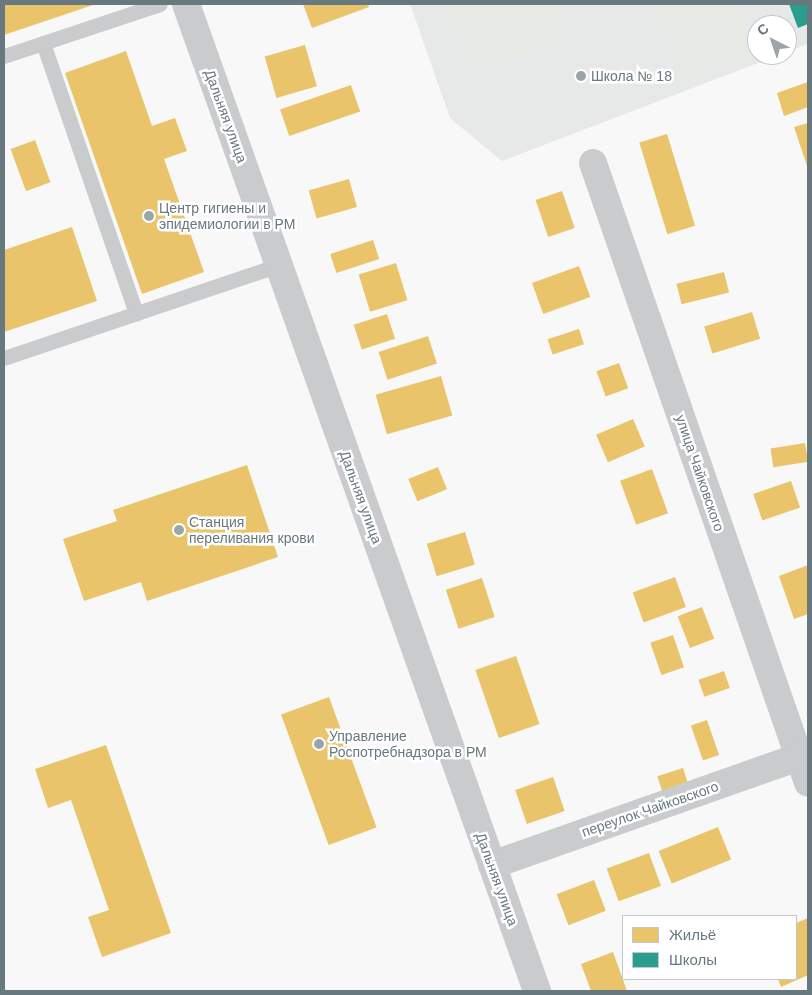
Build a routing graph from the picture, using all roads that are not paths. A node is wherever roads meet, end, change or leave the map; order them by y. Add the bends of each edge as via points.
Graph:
1 (181, 4) edge
2 (43, 43) junction
3 (4, 56) edge
4 (592, 163) dead end
5 (279, 265) junction
6 (136, 313) junction
7 (4, 358) edge
8 (804, 755) edge
9 (808, 783) edge
10 (492, 865) junction
11 (530, 989) edge

1 - 2 lane
1 - 5 street, Дальняя улица
2 - 3 lane
2 - 6 lane
4 - 8 street, улица Чайковского
5 - 6 lane
5 - 10 street, Дальняя улица
6 - 7 lane
8 - 9 street, улица Чайковского
8 - 10 street, переулок Чайковского
10 - 11 street, Дальняя улица

